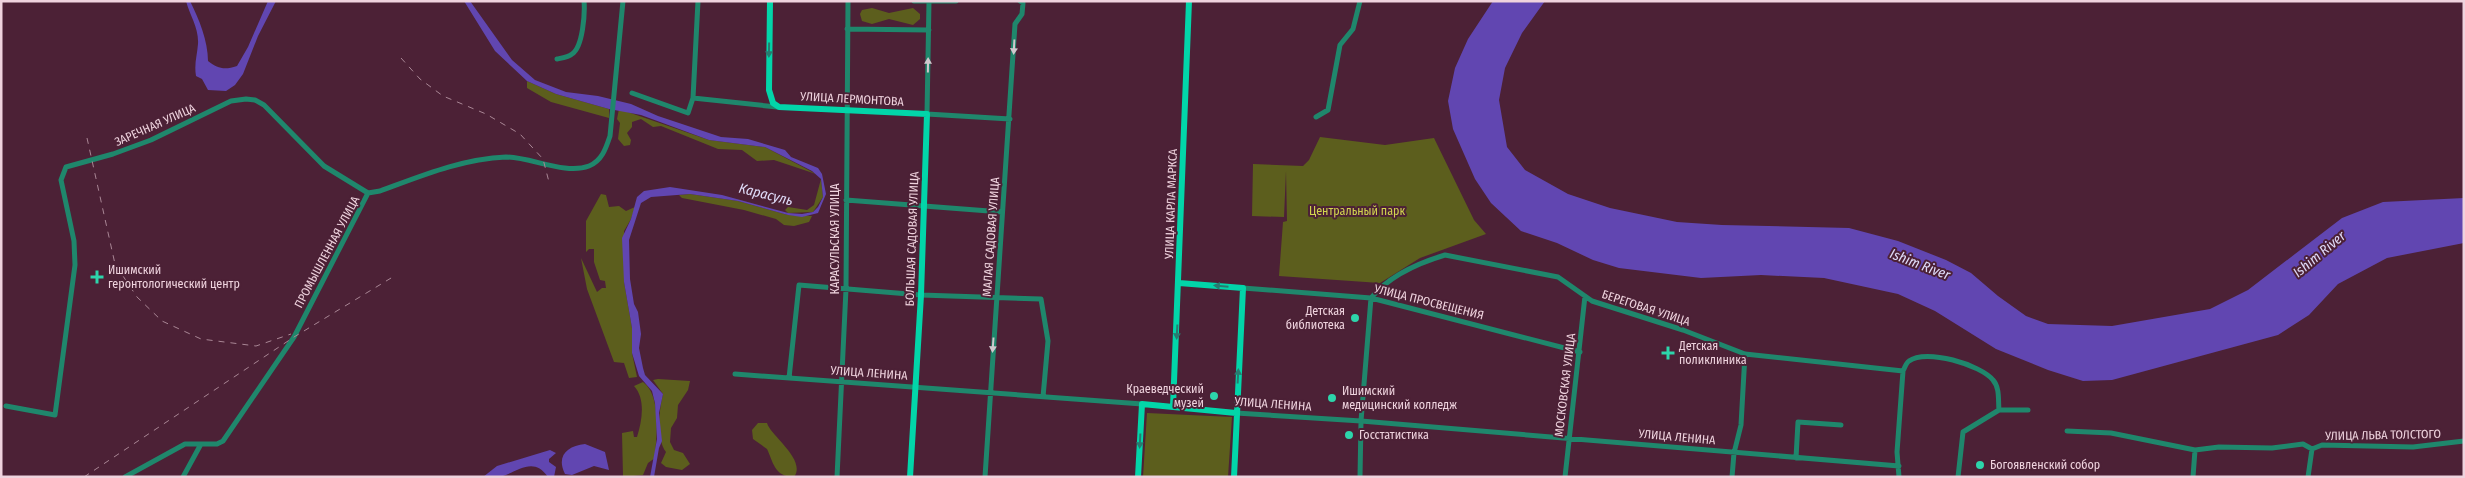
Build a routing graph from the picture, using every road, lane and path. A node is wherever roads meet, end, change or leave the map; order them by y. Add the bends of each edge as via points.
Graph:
1 (584, 1) edge
2 (623, 1) edge
3 (698, 1) edge
4 (770, 1) edge
5 (848, 1) edge
6 (914, 1) edge
7 (956, 1) edge
8 (1020, 1) edge
9 (1189, 1) edge
10 (1360, 1) edge
11 (930, 2) edge
12 (847, 29) junction
13 (929, 30) junction
14 (557, 59) dead end
15 (632, 93) dead end
16 (693, 98) junction
17 (779, 107) junction
18 (846, 109) junction
19 (927, 114) junction
20 (1316, 117) dead end
21 (1010, 120) junction
22 (368, 194) junction
23 (846, 200) junction
24 (924, 206) junction
25 (1002, 212) junction
26 (1179, 283) junction
27 (1243, 288) junction
28 (846, 289) junction
29 (921, 295) junction
30 (1585, 296) junction
31 (997, 297) junction
32 (1372, 298) junction
33 (1580, 352) junction
34 (1746, 354) junction
35 (1904, 371) junction
36 (735, 374) dead end
37 (789, 378) junction
38 (841, 383) junction
39 (916, 388) junction
40 (990, 393) junction
41 (1043, 397) junction
42 (1142, 404) junction
43 (6, 406) dead end
44 (1173, 408) junction
45 (1999, 410) junction
46 (2028, 410) dead end
47 (1236, 413) junction
48 (1360, 421) junction
49 (1840, 425) dead end
50 (2067, 431) dead end
51 (1568, 438) junction
52 (2464, 441) edge
53 (202, 444) junction
54 (2312, 449) junction
55 (2195, 450) junction
56 (1734, 453) junction
57 (1796, 458) junction
58 (1899, 466) junction
59 (126, 477) edge
60 (183, 477) edge
61 (837, 477) edge
62 (910, 477) edge
63 (985, 477) edge
64 (1138, 477) edge
65 (1234, 477) edge
66 (1360, 477) edge
67 (1565, 477) edge
68 (1732, 477) edge
69 (1899, 477) edge
70 (1958, 477) edge
71 (2193, 477) edge
72 (2308, 477) edge

1 - 14 street via 584,20 577,49 572,55
2 - 22 street, ПРОМЫШЛЕННАЯ УЛИЦА via 612,119 606,148 590,166 579,169 507,157 457,164
3 - 16 street
4 -> 17 main road via 768,90
5 - 12 street, КАРАСУЛЬСКАЯ УЛИЦА
6 - 11 street
7 - 11 street
8 -> 21 street, МАЛАЯ САДОВАЯ УЛИЦА via 1022,14 1015,24
9 - 26 main road, УЛИЦА КАРЛА МАРКСА
10 - 20 street via 1353,29 1340,45 1328,110
11 - 13 street, БОЛЬШАЯ САДОВАЯ УЛИЦА
12 - 13 street
12 - 18 street, КАРАСУЛЬСКАЯ УЛИЦА
19 -> 13 street, БОЛЬШАЯ САДОВАЯ УЛИЦА
15 - 16 street via 688,113
16 - 17 street, УЛИЦА ЛЕРМОНТОВА
17 - 18 main road, УЛИЦА ЛЕРМОНТОВА
18 - 19 main road, УЛИЦА ЛЕРМОНТОВА
18 - 23 street, КАРАСУЛЬСКАЯ УЛИЦА
19 - 21 street, УЛИЦА ЛЕРМОНТОВА
19 - 24 main road, БОЛЬШАЯ САДОВАЯ УЛИЦА
21 - 25 street, МАЛАЯ САДОВАЯ УЛИЦА
22 - 43 street, ЗАРЕЧНАЯ УЛИЦА via 324,166 264,104 246,99 231,101 144,143 66,167 61,180 74,241 75,265 55,415
22 - 53 street, ПРОМЫШЛЕННАЯ УЛИЦА via 294,338 223,441
23 - 24 street
23 - 28 street, КАРАСУЛЬСКАЯ УЛИЦА
24 - 25 street
24 - 29 main road, БОЛЬШАЯ САДОВАЯ УЛИЦА
25 - 31 street, МАЛАЯ САДОВАЯ УЛИЦА
27 -> 26 main road, УЛИЦА ПРОСВЕЩЕНИЯ
26 -> 44 main road, УЛИЦА КАРЛА МАРКСА
27 - 32 street, УЛИЦА ПРОСВЕЩЕНИЯ
47 -> 27 main road
28 - 29 street
28 - 37 street via 799,285
28 - 38 street, КАРАСУЛЬСКАЯ УЛИЦА
29 - 31 street
29 - 39 main road, БОЛЬШАЯ САДОВАЯ УЛИЦА
30 - 32 street, БЕРЕГОВАЯ УЛИЦА via 1558,277 1445,255 1427,260 1381,285
30 - 33 street, МОСКОВСКАЯ УЛИЦА
30 - 34 street, БЕРЕГОВАЯ УЛИЦА
31 -> 40 street, МАЛАЯ САДОВАЯ УЛИЦА
31 - 41 street via 1041,299 1048,342
32 - 33 street, УЛИЦА ПРОСВЕЩЕНИЯ
32 - 48 street
33 - 51 street, МОСКОВСКАЯ УЛИЦА
34 - 35 street, БЕРЕГОВАЯ УЛИЦА
34 - 56 street via 1741,425
35 - 45 street via 1907,362 1923,356 1974,368 1994,380 1998,388
35 - 58 street
36 - 37 street, УЛИЦА ЛЕНИНА
37 - 38 street, УЛИЦА ЛЕНИНА
38 - 39 street, УЛИЦА ЛЕНИНА
38 - 61 street, КАРАСУЛЬСКАЯ УЛИЦА
39 - 40 street, УЛИЦА ЛЕНИНА
39 - 62 main road, БОЛЬШАЯ САДОВАЯ УЛИЦА
40 - 41 street, УЛИЦА ЛЕНИНА
40 - 63 street, МАЛАЯ САДОВАЯ УЛИЦА
41 - 42 street, УЛИЦА ЛЕНИНА
42 - 44 main road, УЛИЦА ЛЕНИНА
42 -> 64 main road
44 - 47 main road, УЛИЦА ЛЕНИНА
45 - 46 street
45 - 70 street via 1963,432
47 - 48 street, УЛИЦА ЛЕНИНА
47 - 65 main road
48 - 51 street, УЛИЦА ЛЕНИНА
48 - 66 street
49 - 57 street via 1798,422
50 - 55 street, УЛИЦА ЛЬВА ТОЛСТОГО via 2111,433
51 - 56 street, УЛИЦА ЛЕНИНА
51 - 67 street, МОСКОВСКАЯ УЛИЦА
52 - 54 street, УЛИЦА ЛЬВА ТОЛСТОГО via 2413,447 2322,444
53 - 59 street, ПРОМЫШЛЕННАЯ УЛИЦА via 185,444
53 - 60 street
54 - 55 street, УЛИЦА ЛЬВА ТОЛСТОГО via 2303,444
54 - 72 street
55 - 71 street
56 - 57 street, УЛИЦА ЛЕНИНА
56 - 68 street
57 - 58 street, УЛИЦА ЛЕНИНА
58 - 69 street

